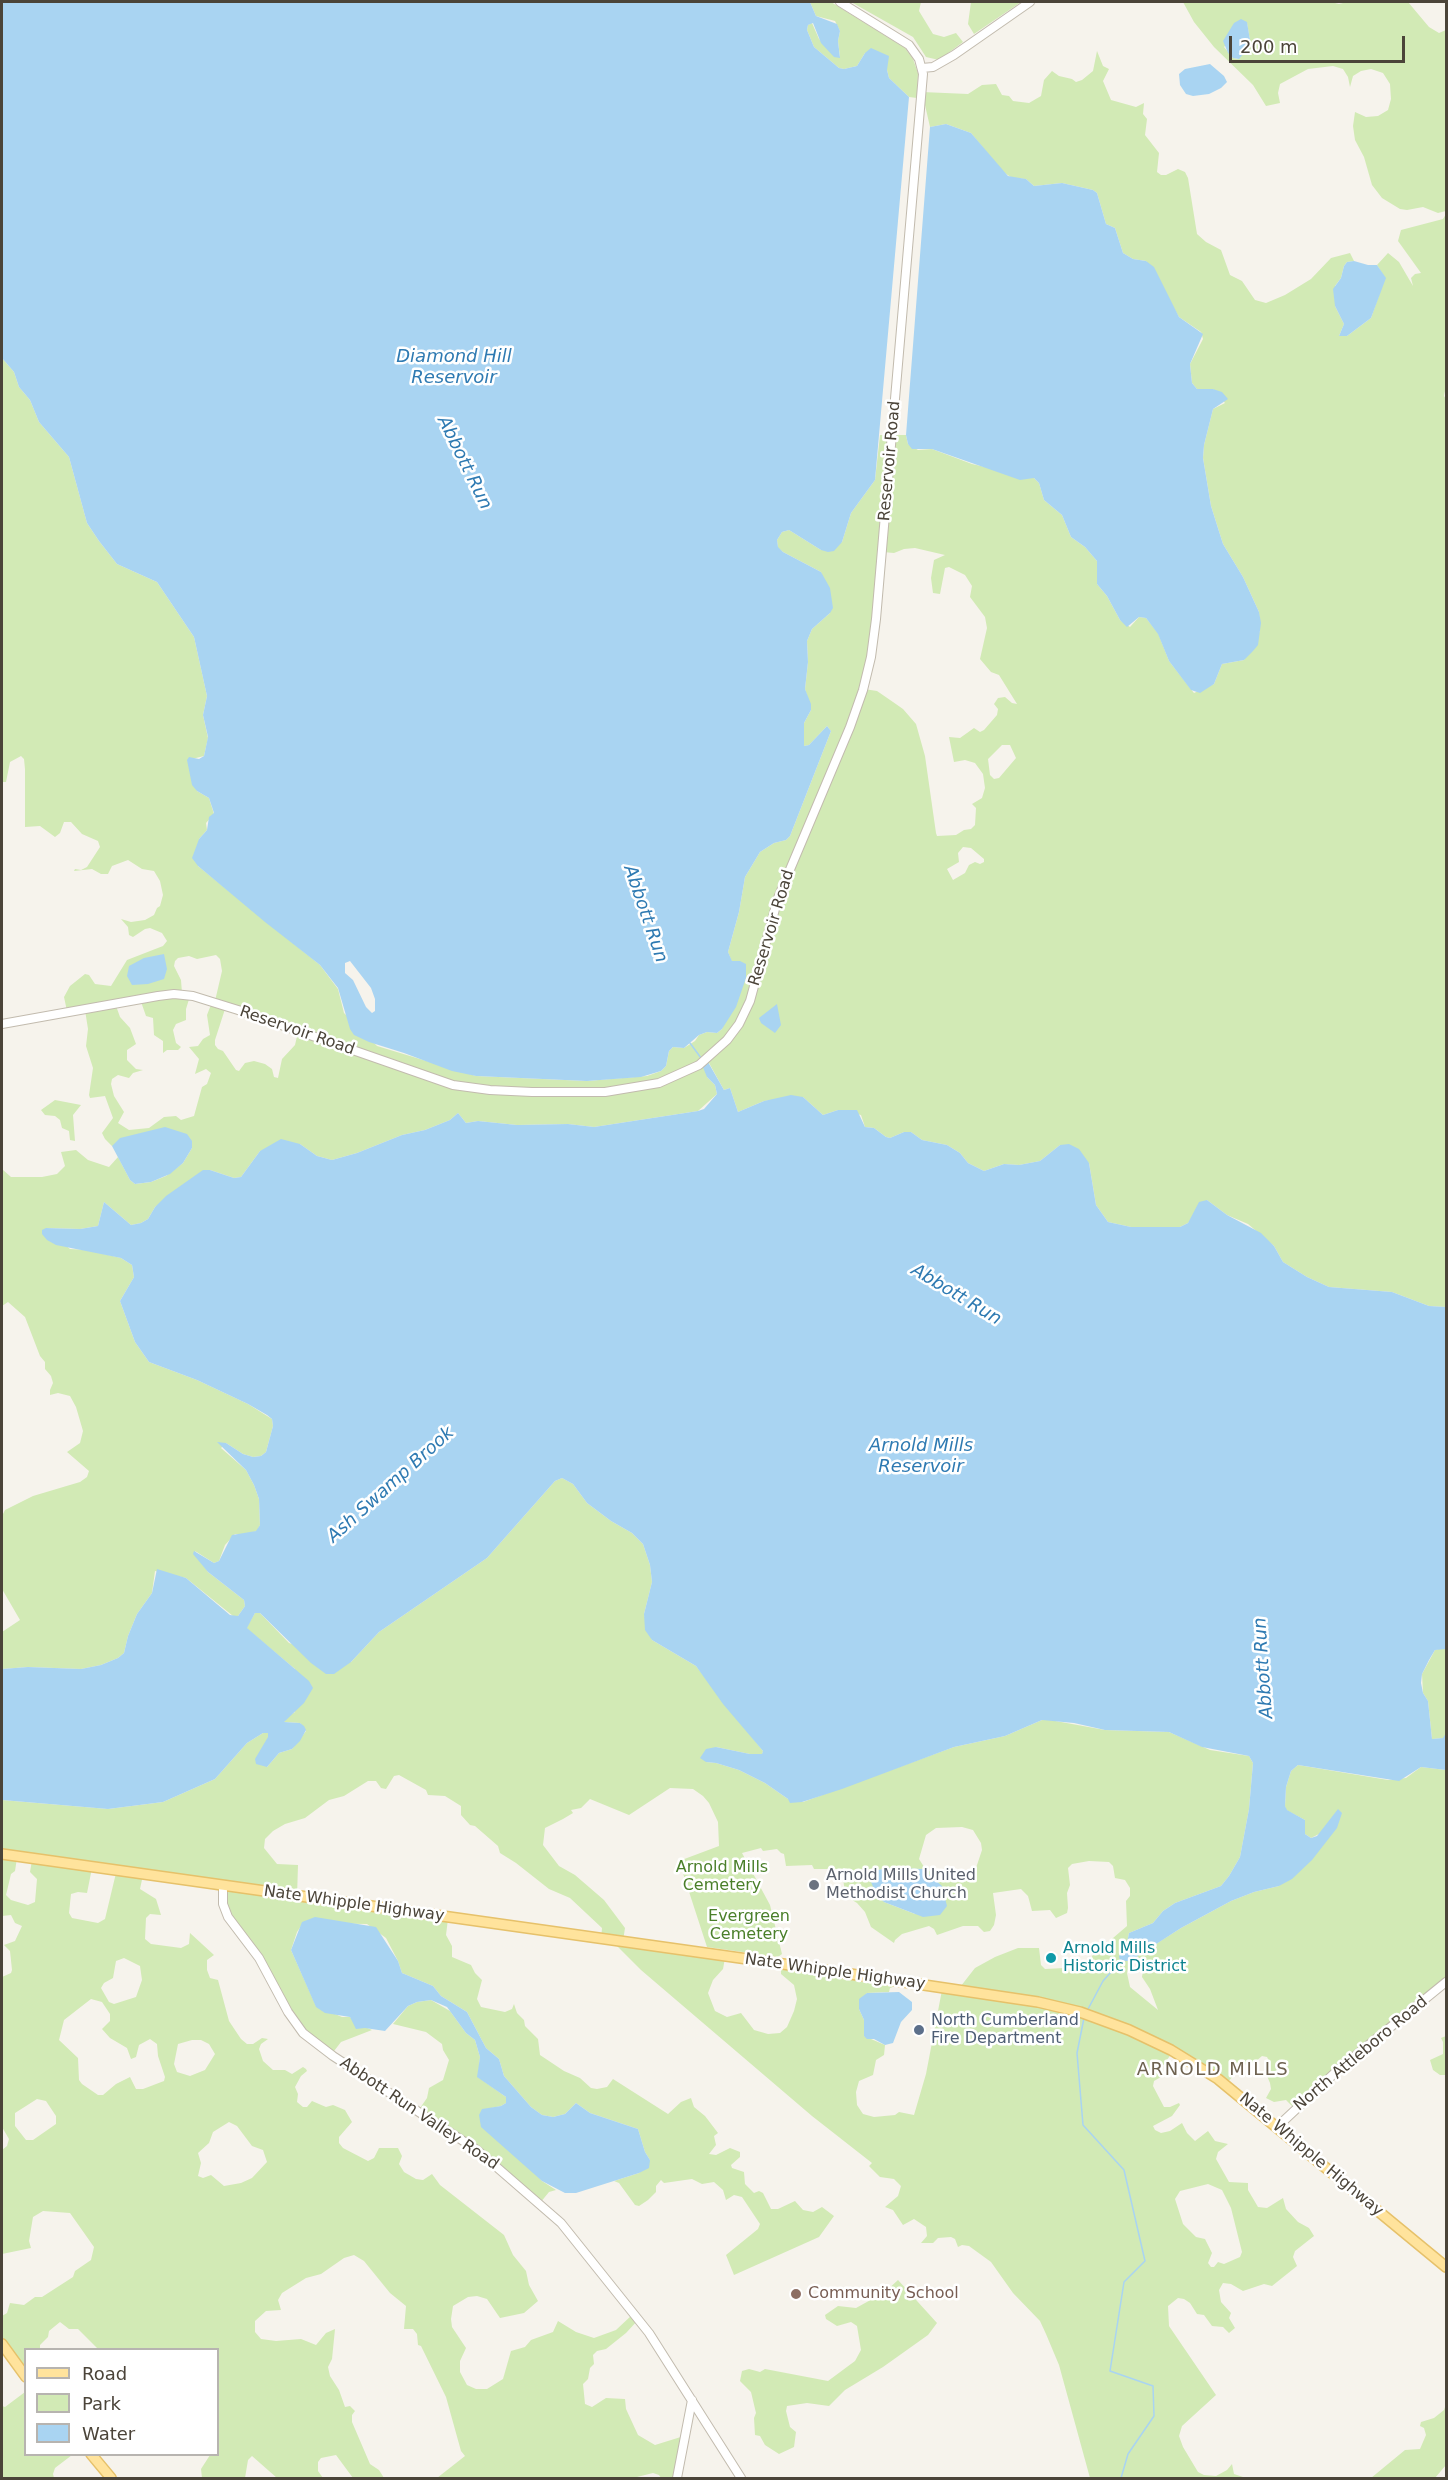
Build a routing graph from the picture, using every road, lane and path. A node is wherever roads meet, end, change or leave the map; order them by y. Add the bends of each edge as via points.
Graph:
1 (840, 2) edge
2 (1030, 2) edge
3 (922, 68) junction
4 (2, 1024) edge
5 (2, 1854) edge
6 (223, 1885) junction
7 (1446, 1982) edge
8 (1277, 2127) junction
9 (1446, 2268) edge
10 (2, 2344) edge
11 (24, 2374) edge
12 (692, 2400) junction
13 (93, 2456) edge
14 (111, 2478) edge
15 (677, 2478) edge
16 (741, 2478) edge

1 - 3 street via 899,37 913,50
2 - 3 street via 954,56
3 - 4 street, Reservoir Road via 871,657 850,727 778,898 750,1001 736,1029 708,1059 659,1083 626,1090 490,1090 453,1085 193,996 174,994
5 - 6 main road, Nate Whipple Highway
6 - 8 main road, Nate Whipple Highway via 1038,2002 1091,2015 1129,2030 1195,2064
6 - 12 street, Abbott Run Valley Road via 228,1917 262,1963 303,2033 477,2150 555,2217 649,2333
7 - 8 street, North Attleboro Road via 1339,2069
8 - 9 main road, Nate Whipple Highway
10 - 11 main road
12 - 15 street
12 - 16 street, Abbott Run Valley Road
13 - 14 main road

